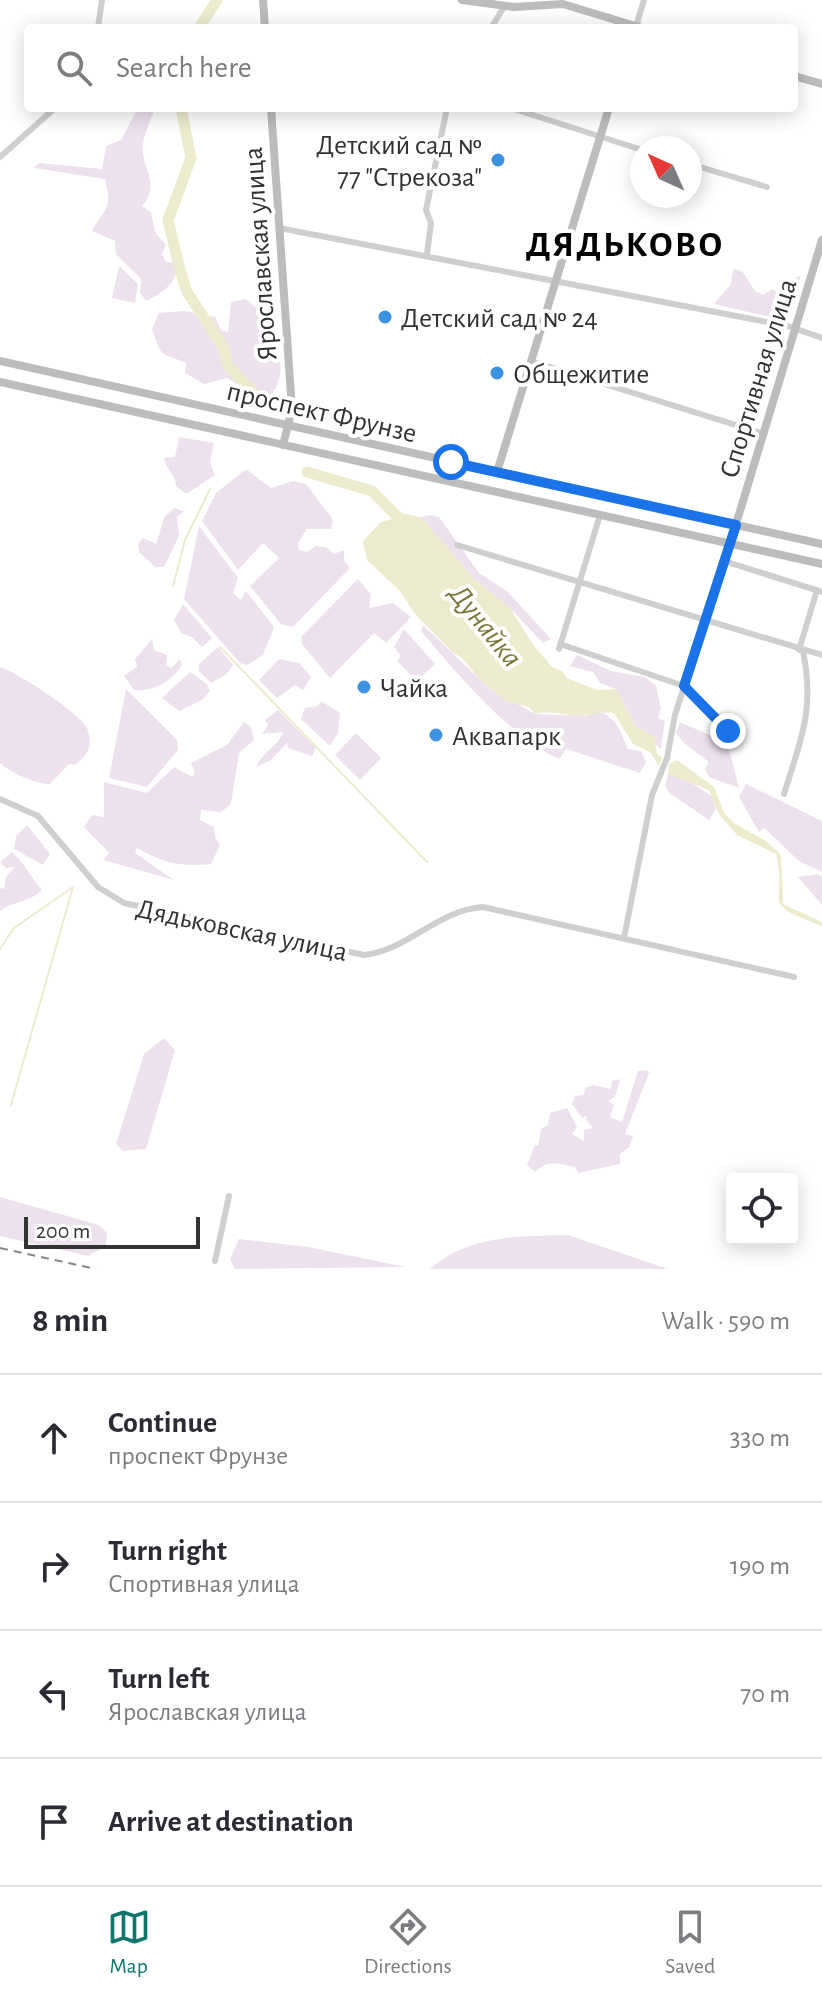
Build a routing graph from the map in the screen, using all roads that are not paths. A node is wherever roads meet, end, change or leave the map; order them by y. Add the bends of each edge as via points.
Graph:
1 (102, 0) edge
2 (263, 0) edge
3 (462, 0) edge
4 (644, 0) edge
5 (504, 7) junction
6 (99, 24) edge
7 (265, 24) edge
8 (493, 24) edge
9 (628, 24) edge
10 (639, 24) edge
11 (798, 77) edge
12 (822, 84) edge
13 (51, 112) edge
14 (271, 112) edge
15 (446, 112) edge
16 (523, 112) edge
17 (608, 112) edge
18 (599, 137) junction
19 (630, 146) edge
20 (0, 157) edge
21 (702, 168) edge
22 (767, 187) dead end
23 (279, 228) junction
24 (822, 240) edge
25 (427, 254) junction
26 (556, 281) junction
27 (795, 329) junction
28 (822, 338) edge
29 (0, 361) edge
30 (531, 361) junction
31 (0, 382) edge
32 (288, 426) junction
33 (764, 434) junction
34 (283, 445) junction
35 (497, 472) junction
36 (600, 515) junction
37 (736, 525) junction
38 (730, 544) junction
39 (822, 544) edge
40 (457, 545) dead end
41 (724, 561) junction
42 (822, 564) edge
43 (578, 581) junction
44 (819, 591) edge
45 (705, 621) junction
46 (801, 650) junction
47 (822, 655) edge
48 (684, 686) junction
49 (728, 731) dead end
50 (784, 794) dead end
51 (0, 799) edge
52 (624, 938) junction
53 (794, 977) dead end
54 (229, 1196) dead end
55 (215, 1261) dead end

1 - 6 street
2 - 7 main road
3 - 5 main road
4 - 10 street
5 - 8 street
5 - 9 main road via 563,4
11 - 12 main road
13 - 20 street
14 - 23 main road, Ярославская улица
15 - 25 street via 426,210 431,223
16 - 18 street
17 - 18 main road
18 - 19 street
18 - 26 main road
21 - 22 street
23 - 25 street
23 - 32 main road, Ярославская улица via 292,409
24 - 27 main road, Спортивная улица
25 - 26 street
26 - 27 street
26 - 30 main road
27 - 28 street
27 - 33 main road, Спортивная улица
29 - 32 main road, проспект Фрунзе
30 - 33 street
30 - 35 main road
31 - 34 main road, проспект Фрунзе
32 - 34 main road, Ярославская улица
32 - 35 main road, проспект Фрунзе
33 - 37 main road, Спортивная улица
34 - 36 main road, проспект Фрунзе
35 - 37 main road, проспект Фрунзе
36 - 38 main road, проспект Фрунзе
36 - 43 street
37 - 38 main road, Спортивная улица
37 - 39 main road, проспект Фрунзе
38 - 41 street, Спортивная улица
38 - 42 main road, проспект Фрунзе
40 - 43 street
41 - 44 street
41 - 45 street, Спортивная улица
43 - 45 street
43 - 48 street via 560,647
44 - 46 street
45 - 46 street
45 - 48 street, Спортивная улица
46 - 47 street
46 - 50 street via 810,684 808,716
48 - 49 street
48 - 52 street, Спортивная улица via 652,795
51 - 52 street, Дядьковская улица via 38,816 109,896 177,916 364,955 396,947 451,913 469,908 503,910
52 - 53 street, Дядьковская улица
54 - 55 street

